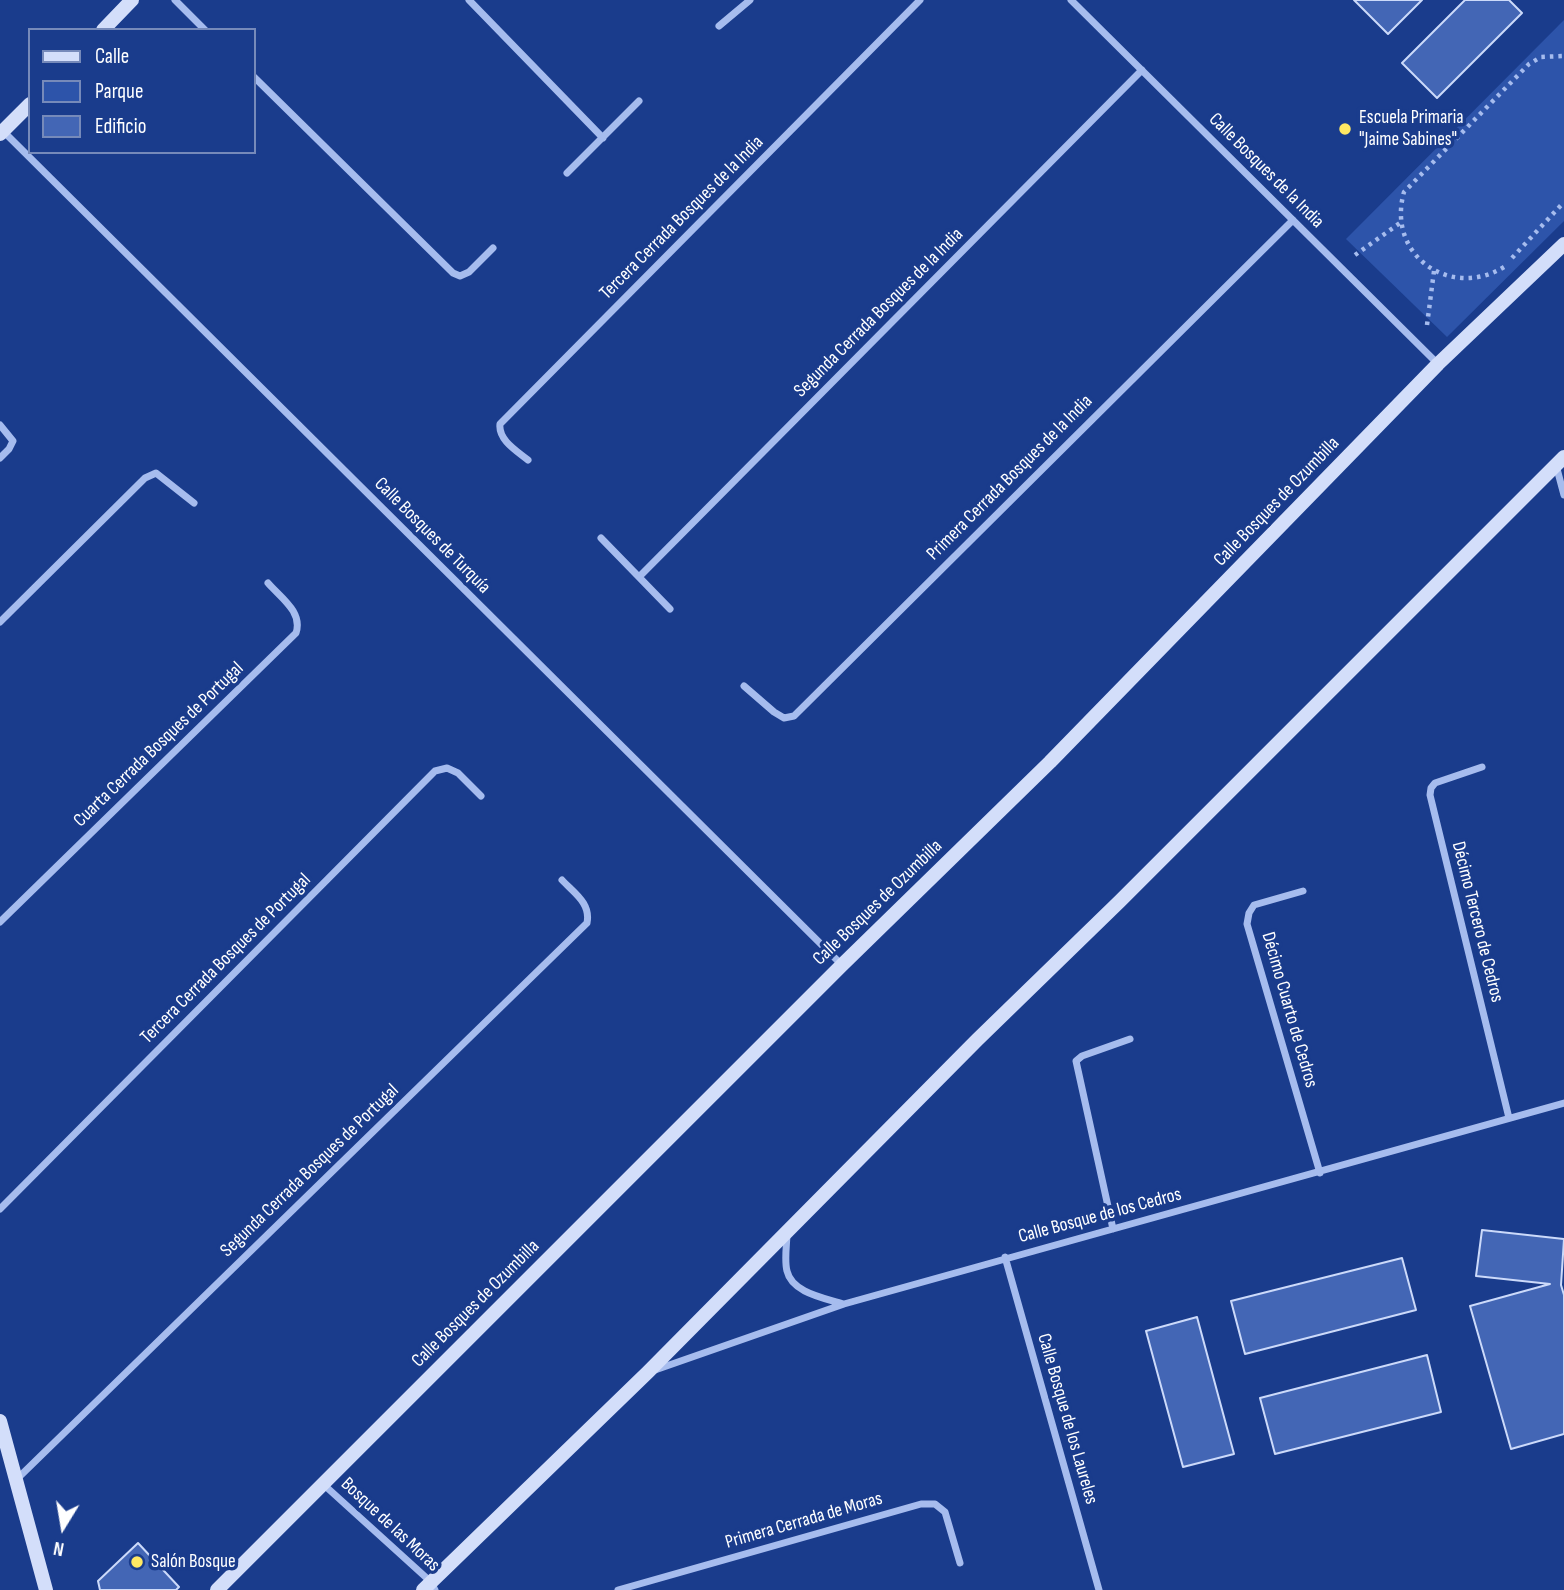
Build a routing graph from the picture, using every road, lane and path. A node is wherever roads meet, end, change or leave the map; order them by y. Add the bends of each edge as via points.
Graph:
1 (132, 0) edge
2 (175, 0) edge
3 (469, 0) edge
4 (750, 0) edge
5 (920, 0) edge
6 (1071, 0) edge
7 (719, 26) dead end
8 (105, 28) edge
9 (203, 28) edge
10 (1564, 56) edge
11 (1142, 70) junction
12 (256, 79) edge
13 (639, 101) dead end
14 (28, 106) edge
15 (1, 131) edge
16 (603, 138) junction
17 (567, 173) dead end
18 (1563, 206) edge
19 (1293, 220) junction
20 (1400, 223) junction
21 (1564, 244) edge
22 (493, 248) dead end
23 (1339, 266) junction
24 (1434, 271) junction
25 (1423, 349) junction
26 (1438, 364) junction
27 (0, 425) edge
28 (0, 458) edge
29 (528, 460) dead end
30 (1560, 461) edge
31 (1564, 495) edge
32 (194, 503) dead end
33 (601, 538) dead end
34 (639, 577) junction
35 (268, 583) dead end
36 (670, 609) dead end
37 (0, 622) edge
38 (744, 686) dead end
39 (1482, 767) dead end
40 (481, 796) dead end
41 (562, 880) dead end
42 (1303, 891) dead end
43 (0, 922) edge
44 (842, 965) junction
45 (1130, 1039) dead end
46 (1564, 1103) edge
47 (1509, 1118) junction
48 (1320, 1173) junction
49 (0, 1209) edge
50 (787, 1230) junction
51 (1113, 1230) junction
52 (1005, 1257) junction
53 (844, 1304) junction
54 (649, 1372) junction
55 (0, 1421) edge
56 (17, 1479) junction
57 (323, 1484) junction
58 (960, 1563) dead end
59 (430, 1587) edge
60 (46, 1590) edge
61 (217, 1590) edge
62 (618, 1590) edge
63 (1099, 1590) edge

1 - 8 main road
2 - 9 street
3 - 16 street
4 - 7 street
5 - 29 street, Tercera Cerrada Bosques de la India via 500,424 503,439
6 - 11 street, Calle Bosques de la India
10 - 20 path via 1541,57 1529,64 1404,192
11 - 19 street, Calle Bosques de la India
11 - 34 street, Segunda Cerrada Bosques de la India
12 - 22 street via 453,273 469,272
13 - 16 street
14 - 15 main road
15 - 44 street, Calle Bosques de Turquía
16 - 17 street
18 - 24 path via 1503,268 1477,277
19 - 23 street, Calle Bosques de la India
19 - 38 street, Primera Cerrada Bosques de la India via 794,716 784,718 774,712
20 - 23 path
20 - 24 path via 1405,242
21 - 26 main road, Calle Bosques de Ozumbilla
23 - 25 street, Calle Bosques de la India
24 - 25 path
25 - 26 street, Calle Bosques de la India
26 - 44 main road, Calle Bosques de Ozumbilla via 1050,762
27 - 28 street via 13,441
30 - 31 street
30 - 50 main road
32 - 37 street via 156,473 145,478
33 - 34 street
34 - 36 street
35 - 43 street, Cuarta Cerrada Bosques de Portugal via 296,615 296,633
39 - 47 street, Décimo Tercero de Cedros via 1435,783 1430,795
40 - 49 street, Tercera Cerrada Bosques de Portugal via 458,773 447,768 435,771
41 - 56 street, Segunda Cerrada Bosques de Portugal via 587,905 587,923
42 - 48 street, Décimo Cuarto de Cedros via 1254,905 1247,924
44 - 57 main road, Calle Bosques de Ozumbilla
45 - 51 street via 1076,1061
46 - 47 street, Calle Bosque de los Cedros
47 - 48 street, Calle Bosque de los Cedros
48 - 51 street, Calle Bosque de los Cedros
50 - 53 street via 787,1272 793,1283
50 - 54 main road
51 - 52 street, Calle Bosque de los Cedros
52 - 53 street, Calle Bosque de los Cedros
52 - 63 street, Calle Bosque de los Laureles
53 - 54 street, Calle Bosque de los Cedros
54 - 59 main road
55 - 56 main road
56 - 60 main road
57 - 59 street, Bosque de las Moras
57 - 61 main road, Calle Bosques de Ozumbilla
58 - 62 street, Primera Cerrada de Moras via 945,1512 935,1504 921,1504

